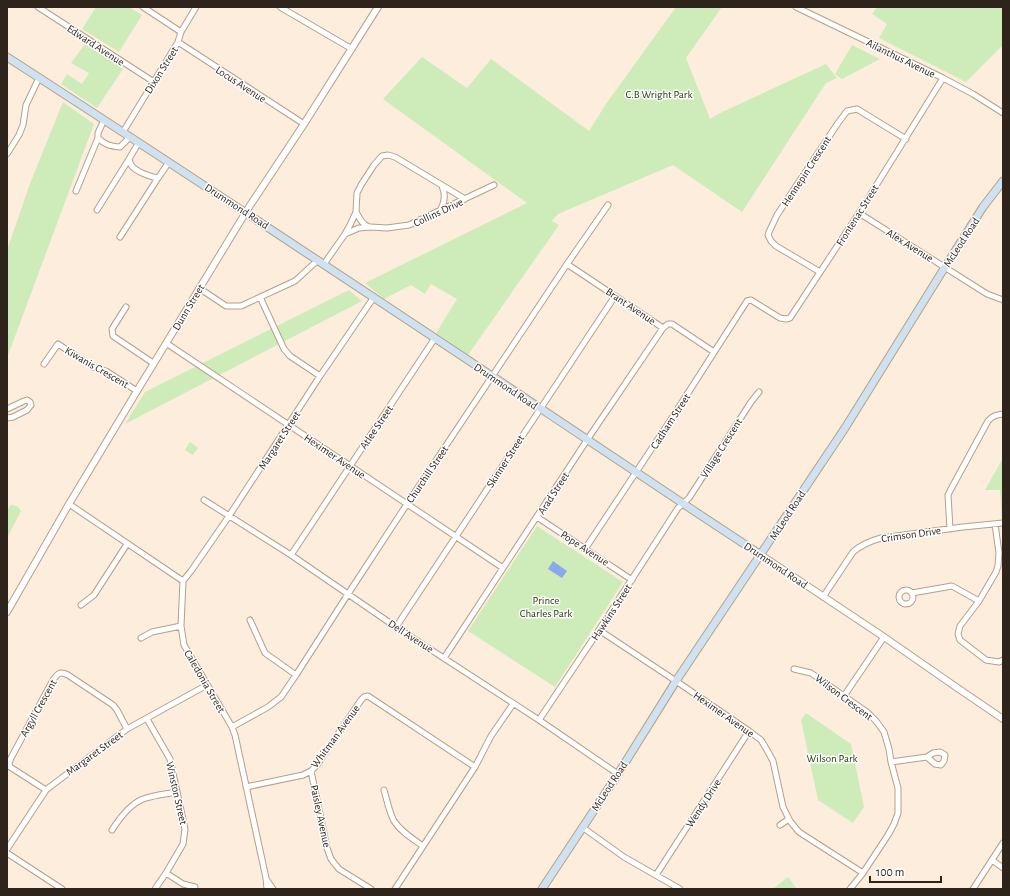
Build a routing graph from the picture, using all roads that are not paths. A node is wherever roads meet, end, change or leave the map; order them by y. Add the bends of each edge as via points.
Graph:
1 (38, 7) edge
2 (142, 7) edge
3 (196, 7) edge
4 (280, 7) edge
5 (378, 7) edge
6 (796, 7) edge
7 (181, 32) junction
8 (178, 42) junction
9 (352, 49) junction
10 (7, 57) edge
11 (40, 78) junction
12 (943, 78) junction
13 (154, 82) junction
14 (1003, 113) edge
15 (104, 120) junction
16 (304, 124) junction
17 (123, 132) junction
18 (130, 137) junction
19 (98, 138) junction
20 (906, 139) junction
21 (139, 142) junction
22 (7, 154) edge
23 (129, 159) junction
24 (169, 162) junction
25 (158, 178) junction
26 (1003, 180) edge
27 (441, 185) junction
28 (494, 186) dead end
29 (76, 191) dead end
30 (465, 199) junction
31 (608, 205) dead end
32 (97, 210) dead end
33 (246, 212) junction
34 (356, 212) junction
35 (440, 212) junction
36 (859, 213) junction
37 (370, 227) junction
38 (345, 234) junction
39 (120, 237) dead end
40 (321, 262) junction
41 (567, 264) junction
42 (945, 267) junction
43 (820, 272) junction
44 (199, 288) junction
45 (615, 296) junction
46 (260, 297) junction
47 (374, 297) junction
48 (1003, 300) edge
49 (756, 303) joint
50 (126, 307) dead end
51 (663, 328) junction
52 (435, 338) junction
53 (166, 343) junction
54 (714, 352) junction
55 (44, 364) dead end
56 (153, 364) junction
57 (320, 376) junction
58 (492, 376) junction
59 (137, 391) junction
60 (759, 392) dead end
61 (540, 408) junction
62 (7, 409) edge
63 (1003, 414) edge
64 (7, 418) edge
65 (288, 425) junction
66 (588, 440) junction
67 (350, 466) junction
68 (636, 472) junction
69 (204, 500) dead end
70 (69, 504) junction
71 (407, 504) junction
72 (683, 504) junction
73 (229, 516) junction
74 (538, 517) junction
75 (994, 524) junction
76 (1003, 524) edge
77 (950, 529) junction
78 (456, 537) junction
79 (127, 544) junction
80 (585, 549) junction
81 (761, 555) junction
82 (291, 556) junction
83 (504, 568) junction
84 (632, 580) junction
85 (183, 581) junction
86 (912, 593) dead end
87 (348, 594) junction
88 (823, 597) junction
89 (979, 601) junction
90 (81, 605) dead end
91 (7, 612) edge
92 (250, 620) dead end
93 (180, 626) junction
94 (396, 627) junction
95 (599, 630) junction
96 (884, 637) junction
97 (141, 638) dead end
98 (444, 658) junction
99 (1001, 661) edge
100 (794, 669) dead end
101 (296, 675) junction
102 (676, 681) junction
103 (206, 685) junction
104 (844, 696) junction
105 (513, 704) junction
106 (1003, 718) edge
107 (147, 719) junction
108 (538, 720) junction
109 (232, 727) junction
110 (127, 729) junction
111 (749, 731) junction
112 (927, 757) dead end
113 (891, 762) junction
114 (475, 767) junction
115 (311, 771) junction
116 (618, 774) junction
117 (246, 787) junction
118 (46, 790) junction
119 (384, 790) dead end
120 (177, 792) junction
121 (789, 819) junction
122 (780, 825) dead end
123 (582, 827) junction
124 (112, 830) dead end
125 (1003, 843) edge
126 (423, 846) junction
127 (7, 850) edge
128 (7, 853) edge
129 (992, 860) junction
130 (1003, 868) edge
131 (862, 873) junction
132 (166, 874) junction
133 (656, 875) junction
134 (266, 878) junction
135 (196, 887) dead end
136 (62, 889) edge
137 (155, 889) edge
138 (267, 889) edge
139 (273, 889) edge
140 (371, 889) edge
141 (395, 889) edge
142 (542, 889) edge
143 (680, 889) edge
144 (850, 889) edge
145 (973, 889) edge

1 - 13 street, Edward Avenue
2 - 7 street
3 - 7 street, Dixon Street
4 - 9 street
5 - 9 street, Dunn Street
6 - 12 street, Ailanthus Avenue
7 - 8 street, Dixon Street
8 - 13 street, Dixon Street
8 - 16 street, Locus Avenue
9 - 16 street, Dunn Street
10 - 11 main road, Drummond Road
11 - 15 main road, Drummond Road
11 - 22 street via 26,105 19,135
12 - 14 street, Ailanthus Avenue
12 - 20 street, Frontenac Street
13 - 17 street, Dixon Street
15 - 17 main road, Drummond Road
15 - 19 street
16 - 33 street, Dunn Street
17 - 18 main road, Drummond Road
18 - 19 street via 120,147 109,146
18 - 21 main road, Drummond Road
19 - 29 street
20 - 36 street, Frontenac Street
20 - 43 street, Hennepin Crescent via 857,109 847,111 777,215 768,235 771,241
21 - 23 street
21 - 24 main road, Drummond Road
23 - 25 street via 132,166 144,174
23 - 32 street
24 - 25 street
24 - 33 main road, Drummond Road
25 - 39 street
26 - 42 main road, McLeod Road
27 - 30 street
27 - 34 street via 395,157 382,156 357,193
27 - 35 street via 445,198
28 - 30 street, Collins Drive
30 - 35 street, Collins Drive
31 - 41 street, Churchill Street
33 - 40 main road, Drummond Road
33 - 44 street, Dunn Street
34 - 37 street via 364,225
34 - 38 street
35 - 37 street, Collins Drive via 409,225
36 - 42 street, Alex Avenue
36 - 43 street, Frontenac Street
37 - 38 street, Collins Drive via 359,228
38 - 40 street
40 - 46 street via 296,281
40 - 47 main road, Drummond Road
41 - 45 street, Brant Avenue
41 - 58 street, Churchill Street
42 - 48 street, Alex Avenue via 987,294
42 - 81 main road, McLeod Road via 845,428
43 - 49 street, Frontenac Street via 790,318 780,318
44 - 46 street via 226,306 241,306
44 - 53 street, Dunn Street
45 - 51 street, Brant Avenue
45 - 61 street, Skinner Street
46 - 57 street via 284,349
47 - 52 main road, Drummond Road
47 - 57 street, Margaret Street
49 - 54 street, Cadham Street via 747,301
50 - 56 street via 112,329 114,336
51 - 54 street, Brant Avenue via 672,324
51 - 66 street, Arad Street
52 - 58 main road, Drummond Road
52 - 67 street, Atlee Street
53 - 56 street, Dunn Street
53 - 65 street, Heximer Avenue
54 - 68 street, Cadham Street
55 - 59 street, Kiwanis Crescent via 58,344
56 - 59 street, Dunn Street
57 - 65 street, Margaret Street
58 - 61 main road, Drummond Road
58 - 71 street, Churchill Street
59 - 70 street, Dunn Street
60 - 72 street, Village Crescent
61 - 66 main road, Drummond Road
61 - 78 street, Skinner Street
62 - 64 street via 27,400 31,405 27,410
63 - 77 street via 988,421 951,488 948,495
65 - 67 street, Heximer Avenue
65 - 73 street, Margaret Street
66 - 68 main road, Drummond Road
66 - 74 street, Arad Street
67 - 71 street, Heximer Avenue
67 - 82 street, Atlee Street
68 - 72 main road, Drummond Road
68 - 80 street, Cadham Street
69 - 73 street, Dell Avenue
70 - 79 street
70 - 91 street, Dunn Street
71 - 78 street, Heximer Avenue
71 - 87 street, Churchill Street
72 - 81 main road, Drummond Road
72 - 84 street, Hawkins Street
73 - 82 street, Dell Avenue
73 - 85 street, Margaret Street
74 - 80 street, Pope Avenue
74 - 83 street, Arad Street
75 - 76 street, Crimson Drive
75 - 77 street, Crimson Drive
75 - 89 street via 999,553 998,566
77 - 88 street, Crimson Drive via 870,541 853,552
78 - 83 street, Heximer Avenue
78 - 94 street, Skinner Street
79 - 85 street
79 - 90 street via 94,595
80 - 84 street, Pope Avenue
81 - 88 street, Drummond Road
81 - 102 main road, McLeod Road
82 - 87 street, Dell Avenue
83 - 98 street, Arad Street
84 - 95 street, Hawkins Street
85 - 93 street, Caledonia Street
86 - 89 street via 952,586
87 - 94 street, Dell Avenue
87 - 101 street, Churchill Street
88 - 96 street, Drummond Road
89 - 99 street via 960,626 960,640 986,660
92 - 101 street via 265,653
93 - 97 street via 152,632
93 - 103 street, Caledonia Street via 184,645
94 - 98 street, Dell Avenue
95 - 102 street, Heximer Avenue
95 - 108 street, Hawkins Street
96 - 104 street
96 - 106 street, Drummond Road
98 - 105 street, Dell Avenue
100 - 104 street, Wilson Crescent via 812,673
101 - 109 street, Churchill Street via 281,697
102 - 111 street, Heximer Avenue
102 - 116 main road, McLeod Road
103 - 107 street, Margaret Street
103 - 109 street, Caledonia Street
104 - 113 street, Wilson Crescent via 867,712 884,732
105 - 108 street, Dell Avenue
105 - 114 street via 491,736
107 - 110 street, Margaret Street
107 - 120 street, Winston Street via 170,758
108 - 116 street, Dell Avenue
109 - 117 street, Caledonia Street
110 - 118 street, Margaret Street
110 - 118 street, Argyll Crescent via 113,705 68,675 58,674 52,680 9,763 10,767
111 - 121 street, Heximer Avenue via 761,740 773,761 783,807
111 - 133 street, Wendy Drive
112 - 113 street
113 - 131 street, Wilson Crescent via 898,788 898,813 888,835
114 - 115 street, Whitman Avenue via 368,696 364,697
114 - 126 street
115 - 117 street, Whitman Avenue
115 - 140 street, Paisley Avenue via 326,848 331,859 339,869
116 - 123 main road, McLeod Road
117 - 134 street, Caledonia Street
118 - 127 street, Margaret Street
119 - 126 street via 394,822
120 - 124 street via 142,799 120,816
120 - 132 street, Winston Street via 185,829 183,844
121 - 122 street
121 - 131 street, Heximer Avenue via 799,832
123 - 133 street
123 - 142 main road, McLeod Road
125 - 129 street
126 - 141 street
128 - 136 street
129 - 130 street
129 - 145 street
131 - 144 street, Wilson Crescent
132 - 135 street via 182,884
132 - 137 street, Winston Street
133 - 143 street
134 - 138 street, Caledonia Street
134 - 139 street

